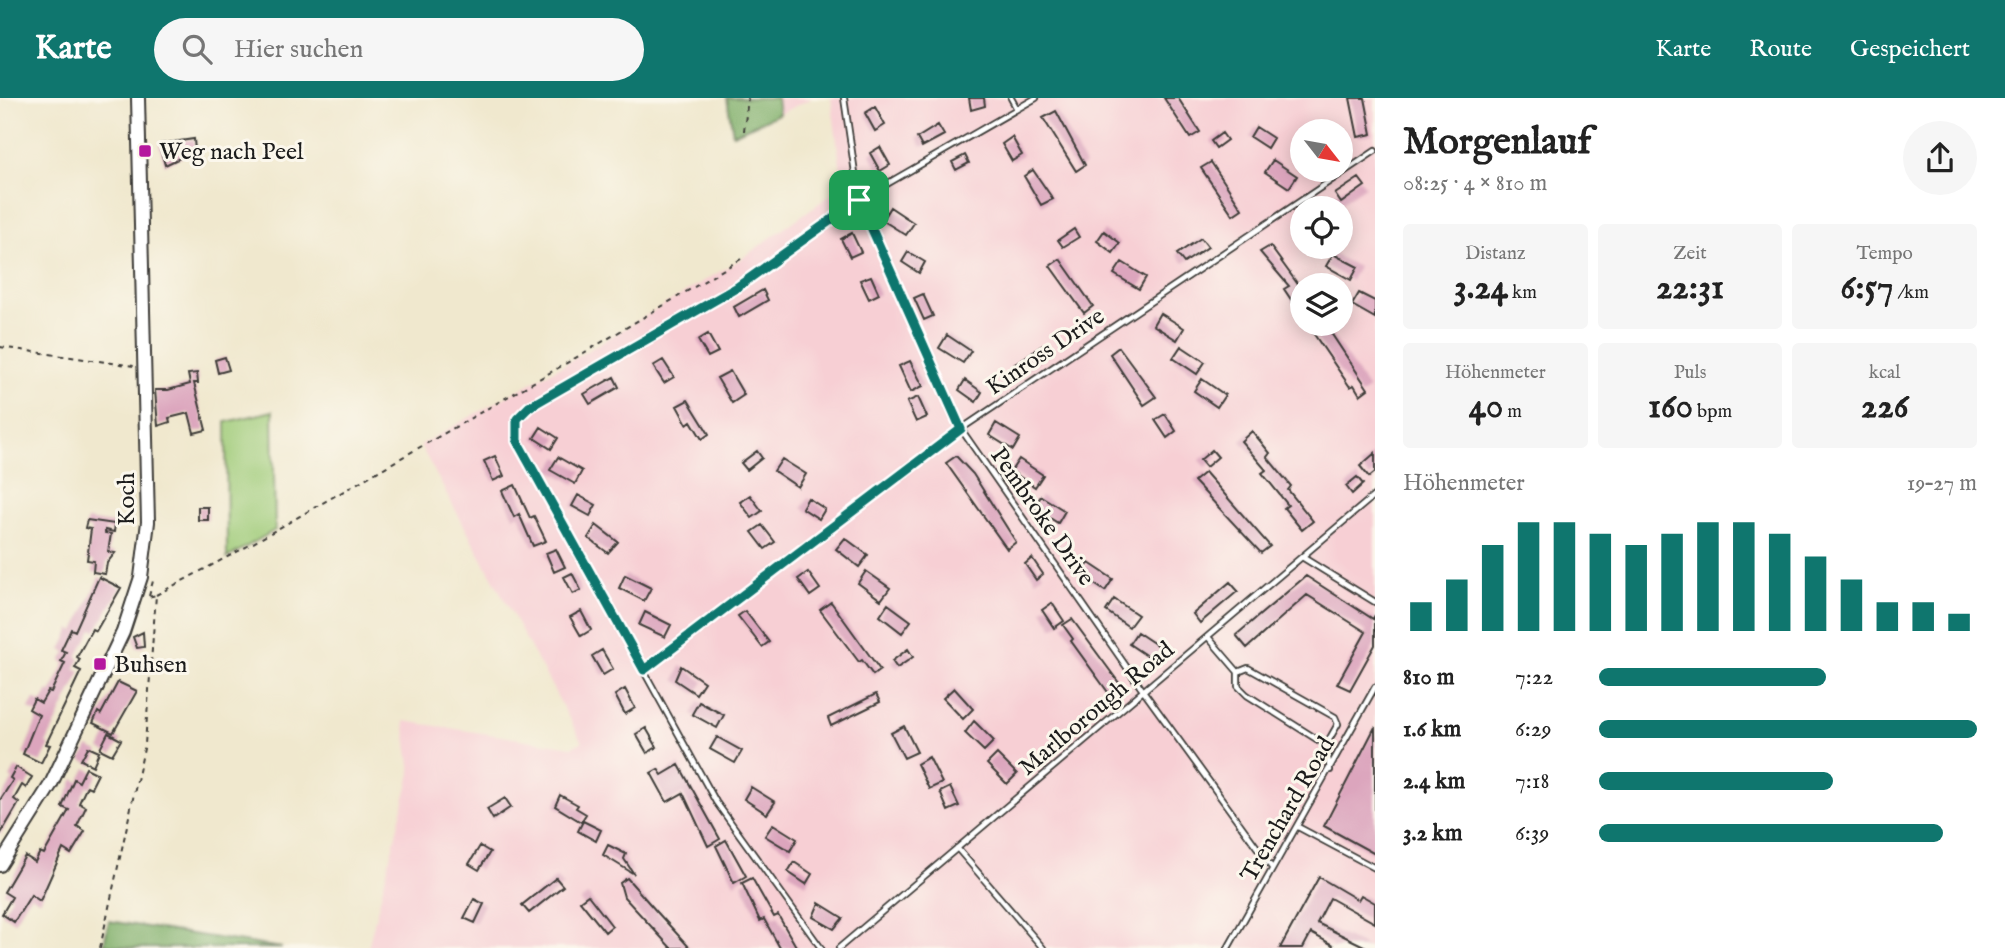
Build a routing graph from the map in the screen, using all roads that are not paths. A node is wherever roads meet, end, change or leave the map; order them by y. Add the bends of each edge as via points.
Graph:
1 (138, 98) edge
2 (844, 98) edge
3 (1011, 98) edge
4 (1035, 98) edge
5 (1017, 109) junction
6 (1375, 151) edge
7 (859, 200) junction
8 (961, 429) junction
9 (1375, 495) edge
10 (1301, 557) junction
11 (1375, 602) edge
12 (1208, 637) junction
13 (644, 670) junction
14 (1238, 672) junction
15 (1375, 687) edge
16 (1144, 692) junction
17 (1326, 745) junction
18 (1330, 771) junction
19 (1298, 827) junction
20 (957, 848) junction
21 (0, 865) edge
22 (1272, 868) junction
23 (1375, 868) edge
24 (821, 948) edge
25 (839, 948) edge
26 (1043, 948) edge
27 (1228, 948) edge

1 - 21 street, Koch via 148,522 144,562 134,605 51,784
2 - 7 lane, Pembroke Drive
3 - 5 lane
4 - 5 lane
5 - 7 lane
6 - 8 lane, Kinross Drive
7 - 8 lane, Pembroke Drive
7 - 13 lane via 736,288 529,407 517,419 517,441
8 - 13 lane, Kinross Drive
8 - 16 lane, Pembroke Drive
9 - 10 lane, Marlborough Road
10 - 11 lane
10 - 12 lane, Marlborough Road
12 - 14 lane
12 - 16 lane, Marlborough Road
13 - 24 lane via 716,802
14 - 17 lane via 1238,686 1247,695
14 - 17 lane via 1248,668 1335,717 1338,724
15 - 18 lane, Trenchard Road
16 - 20 lane, Marlborough Road
16 - 22 lane, Pembroke Drive
17 - 18 lane
18 - 19 lane, Trenchard Road
19 - 22 lane, Trenchard Road
19 - 23 lane
20 - 25 lane, Marlborough Road
20 - 26 lane
22 - 27 lane, Trenchard Road

